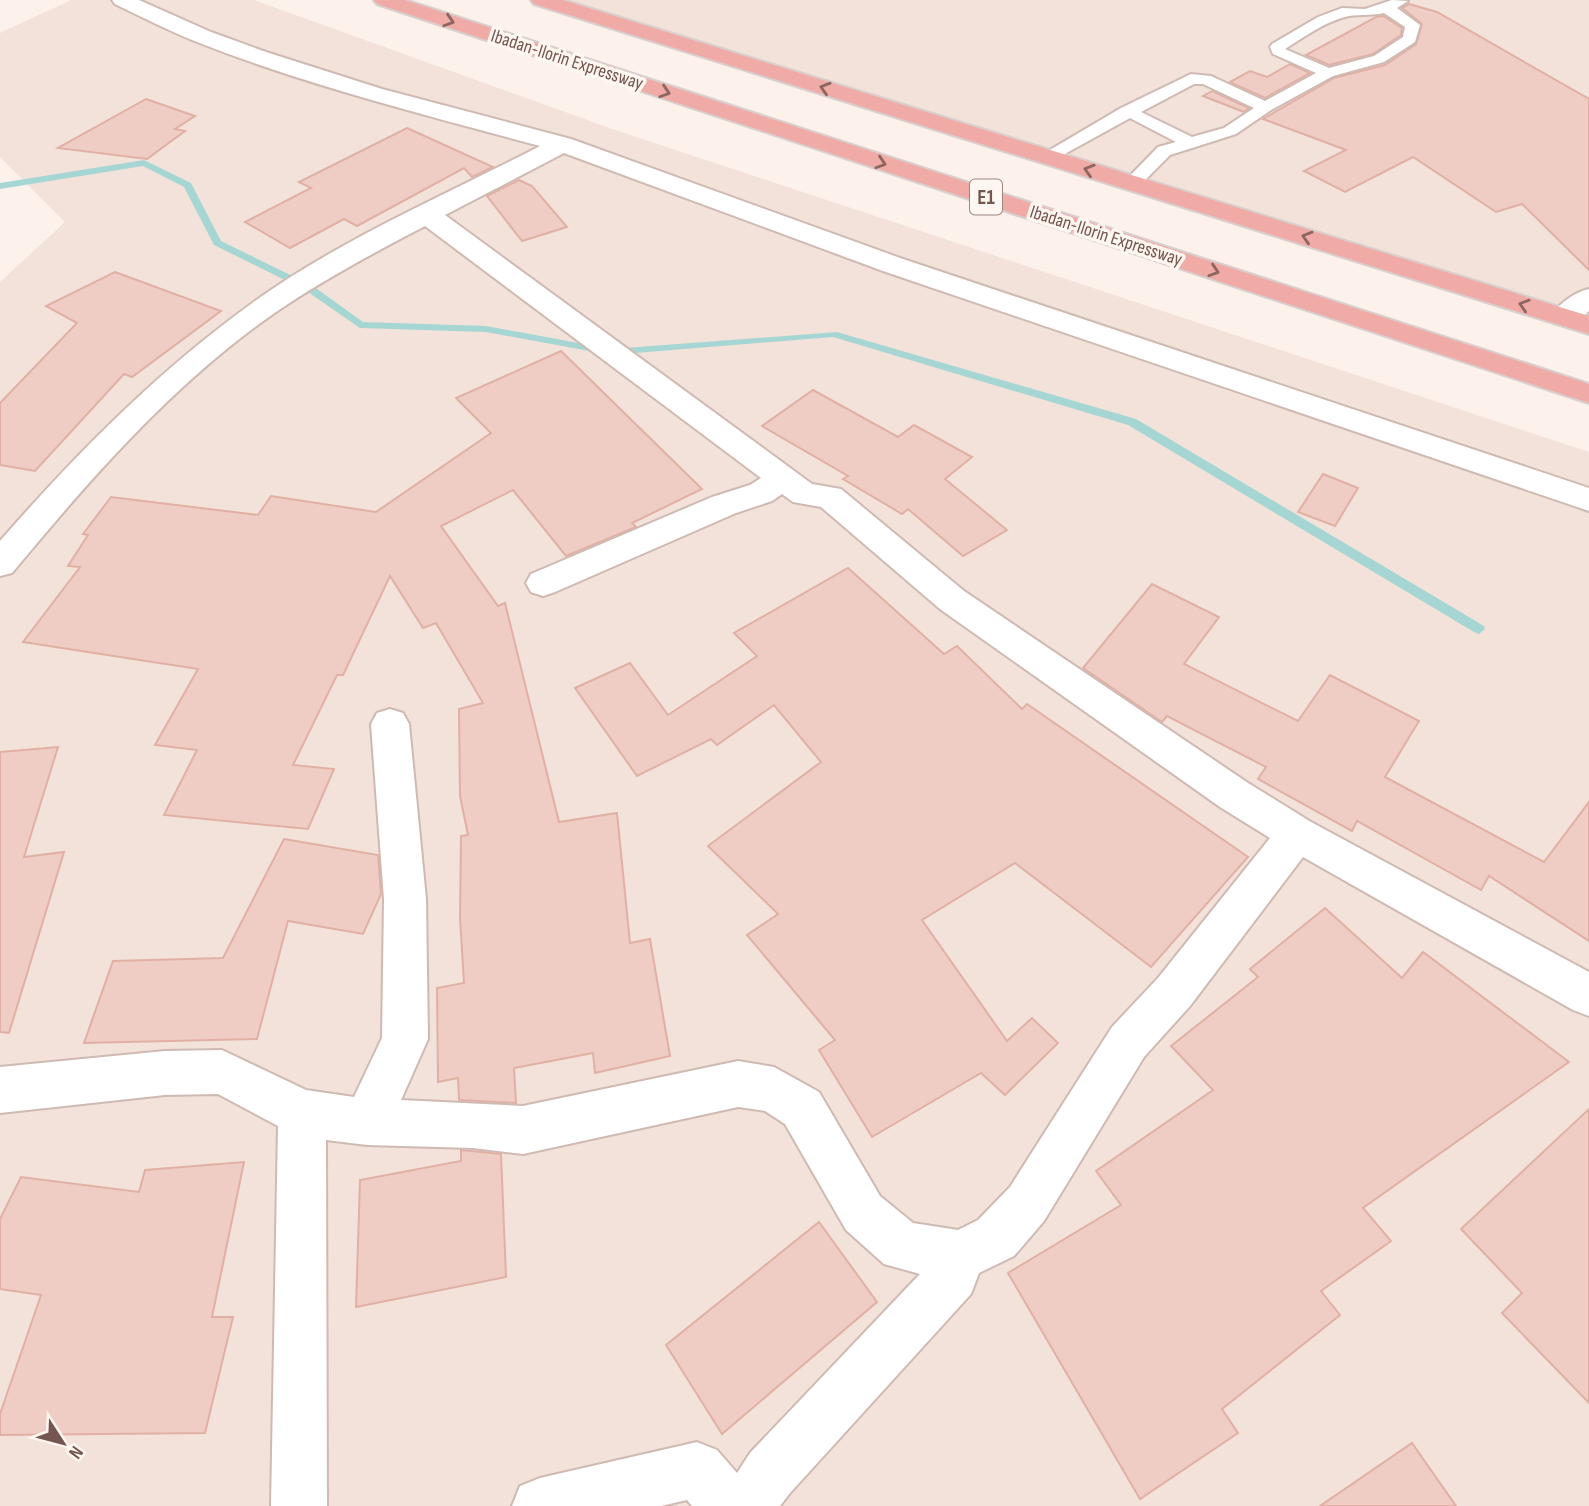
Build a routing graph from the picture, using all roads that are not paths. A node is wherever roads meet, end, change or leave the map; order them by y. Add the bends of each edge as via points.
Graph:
1 (122, 0) edge
2 (384, 0) edge
3 (541, 0) edge
4 (1402, 0) edge
5 (1386, 8) junction
6 (1328, 73) junction
7 (1265, 107) junction
8 (1127, 111) junction
9 (562, 144) junction
10 (1191, 144) junction
11 (1046, 157) junction
12 (1132, 183) junction
13 (425, 215) junction
14 (1589, 297) edge
15 (1576, 321) edge
16 (1589, 394) edge
17 (782, 478) junction
18 (1589, 500) edge
19 (0, 564) edge
20 (543, 583) dead end
21 (390, 724) dead end
22 (1297, 834) junction
23 (1589, 995) edge
24 (0, 1090) edge
25 (302, 1113) junction
26 (367, 1122) junction
27 (960, 1256) junction
28 (299, 1506) edge
29 (540, 1506) edge
30 (729, 1506) edge
31 (747, 1506) edge

1 - 9 street via 258,57 374,94
2 -> 16 highway, Ibadan-Ilorin Expressway / E1
11 -> 3 highway
4 - 5 lane
5 - 6 lane via 1413,25 1410,40 1379,59
5 - 6 lane via 1347,11 1278,47 1288,57
6 - 7 lane
7 - 8 lane via 1200,78
7 - 10 lane via 1230,131
8 - 10 lane
8 - 11 lane
9 - 13 street
9 - 18 street via 893,265
10 - 12 lane via 1164,151
12 -> 11 highway
15 -> 12 highway
13 - 17 street
13 - 19 street via 345,257 262,309 160,391 65,487
14 - 15 street
17 - 20 street via 761,493
17 - 22 street via 804,494 830,497 952,600
21 - 26 street via 405,899 405,1038
22 - 23 street
22 - 27 street via 1174,992 1128,1042 1027,1205 996,1238
24 - 25 street via 165,1073 222,1072
25 - 26 street
25 - 28 street
26 - 27 street via 523,1130 738,1084 774,1090 802,1108 863,1213 902,1246
27 - 31 street via 953,1276 770,1473
29 - 30 street via 697,1470

